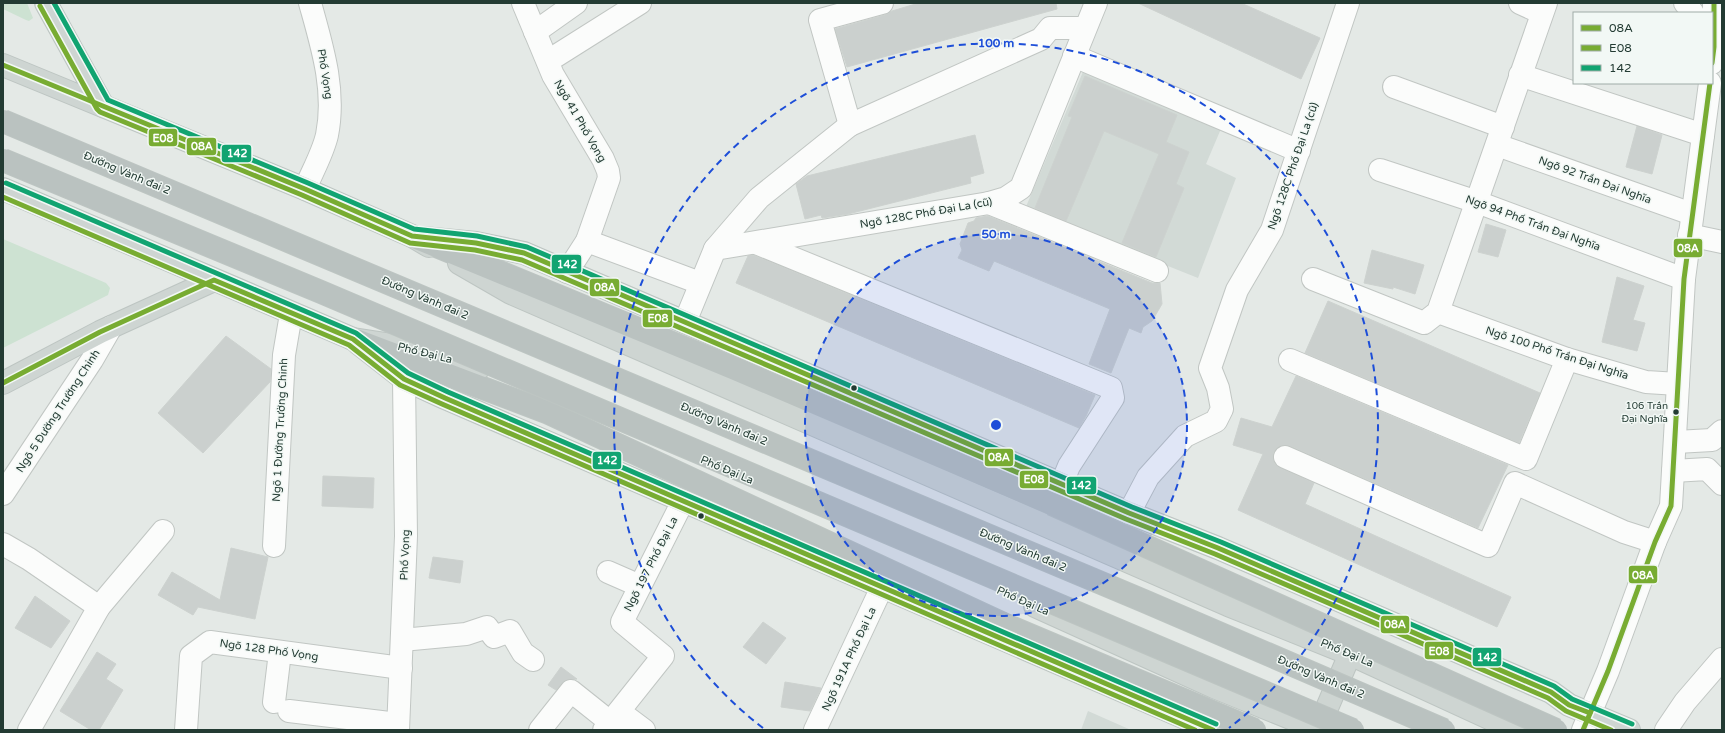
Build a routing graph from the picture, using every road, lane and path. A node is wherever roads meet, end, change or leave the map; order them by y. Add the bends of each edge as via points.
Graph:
1 (46, 3) edge
2 (310, 3) edge
3 (523, 3) edge
4 (576, 3) edge
5 (640, 3) edge
6 (882, 3) edge
7 (1096, 3) edge
8 (1520, 3) edge
9 (1685, 3) edge
10 (1714, 3) edge
11 (1341, 5) edge
12 (1544, 8) edge
13 (1692, 12) edge
14 (1085, 28) junction
15 (535, 32) junction
16 (1715, 51) edge
17 (1074, 56) junction
18 (548, 61) junction
19 (3, 65) edge
20 (1520, 75) junction
21 (1710, 84) edge
22 (1394, 87) dead end
23 (103, 106) junction
24 (3, 121) edge
25 (850, 125) junction
26 (1703, 135) junction
27 (1500, 136) junction
28 (1299, 151) junction
29 (3, 160) edge
30 (1380, 170) dead end
31 (3, 189) edge
32 (305, 189) junction
33 (1477, 202) junction
34 (990, 203) junction
35 (1691, 225) junction
36 (412, 236) junction
37 (587, 241) junction
38 (1722, 242) edge
39 (756, 243) junction
40 (714, 248) junction
41 (1157, 271) dead end
42 (567, 272) junction
43 (1313, 279) dead end
44 (1684, 279) junction
45 (214, 280) junction
46 (700, 283) junction
47 (1438, 312) junction
48 (291, 314) junction
49 (685, 322) junction
50 (111, 327) junction
51 (354, 340) junction
52 (1568, 359) junction
53 (1290, 360) dead end
54 (404, 380) junction
55 (3, 383) edge
56 (1678, 384) junction
57 (1722, 431) edge
58 (1676, 442) junction
59 (1285, 457) dead end
60 (1526, 459) junction
61 (1673, 471) junction
62 (1062, 483) junction
63 (1515, 483) junction
64 (1722, 484) edge
65 (3, 494) edge
66 (683, 501) junction
67 (1130, 512) junction
68 (163, 531) dead end
69 (1655, 542) junction
70 (3, 544) edge
71 (274, 546) dead end
72 (1218, 548) junction
73 (608, 572) dead end
74 (640, 586) junction
75 (882, 587) junction
76 (1228, 604) junction
77 (100, 607) junction
78 (402, 640) junction
79 (280, 652) junction
80 (1350, 654) junction
81 (1722, 659) edge
82 (532, 660) dead end
83 (401, 668) junction
84 (1214, 687) junction
85 (1161, 707) junction
86 (1586, 721) edge
87 (614, 724) edge
88 (398, 727) edge
89 (29, 730) edge
90 (186, 730) edge
91 (540, 730) edge
92 (644, 730) edge
93 (815, 730) edge
94 (1213, 730) edge
95 (1255, 730) edge
96 (1319, 730) edge
97 (1353, 730) edge
98 (1444, 730) edge
99 (1515, 730) edge
100 (1556, 730) edge
101 (1629, 730) edge
102 (1666, 730) edge

1 - 23 main road
2 - 32 street, Phố Vọng via 324,56 330,93 327,137
3 - 15 street, Ngõ 41 Phố Vọng
4 - 15 street
5 - 18 street
6 - 25 street via 820,20
7 - 14 street, Ngõ 128C Phố Đại La (cũ)
8 - 12 street
9 - 13 street
10 - 16 street
11 - 28 street, Ngõ 128C Phố Đại La (cũ)
12 - 20 street
14 - 17 street, Ngõ 128C Phố Đại La (cũ)
14 - 25 street via 1050,28 1041,39
15 - 18 street, Ngõ 41 Phố Vọng
17 - 28 street
17 - 34 street, Ngõ 128C Phố Đại La (cũ) via 1021,188 1006,198
18 - 37 street, Ngõ 41 Phố Vọng via 553,75 608,171 609,178
19 - 23 main road, Phố Đại La
20 - 26 street
20 - 27 street
21 - 26 street
22 - 27 street, Ngõ 92 Trần Đại Nghĩa
23 - 32 main road, Phố Đại La
24 - 98 highway, Đường Vành đai 2, bridge via 1137,598
25 - 40 street via 759,198
26 - 35 street
27 - 33 street
27 - 35 street, Ngõ 92 Trần Đại Nghĩa
28 - 67 street, Ngõ 128C Phố Đại La (cũ) via 1272,230 1237,290 1210,368 1218,388 1222,409 1216,422 1185,436 1148,477
29 - 97 highway, bridge via 328,295
30 - 33 street, Ngõ 94 Phố Trần Đại Nghĩa
31 - 45 main road
32 - 36 main road, Phố Đại La
33 - 44 street, Ngõ 94 Phố Trần Đại Nghĩa
33 - 47 street
34 - 39 street, Ngõ 128C Phố Đại La (cũ)
34 - 41 street
35 - 38 street, Ngõ 92 Trần Đại Nghĩa
35 - 44 street
36 - 42 main road, Phố Đại La via 476,243 524,253
36 - 76 main road, Phố Đại La via 511,293
36 - 100 highway, bridge via 733,368 1052,504
37 - 42 street, Ngõ 41 Phố Vọng
37 - 46 street
39 - 40 street, Ngõ 128C Phố Đại La (cũ)
39 - 62 street via 1111,388 1114,398 1069,466
40 - 46 street
42 - 49 main road, Phố Đại La
43 - 47 street via 1424,323
44 - 56 street
45 - 48 main road
45 - 50 main road
46 - 49 street
47 - 52 street, Ngõ 100 Phố Trần Đại Nghĩa
48 - 51 main road
48 - 71 street, Ngõ 1 Đường Trường Chinh via 284,355
49 - 62 main road, Phố Đại La
50 - 55 main road
50 - 65 street, Ngõ 5 Đường Trường Chinh
51 - 54 main road, Phố Đại La
51 - 84 main road, Phố Đại La via 419,350 469,364 542,392 816,508
51 - 95 highway, bridge via 549,413 1001,623
52 - 56 street, Ngõ 100 Phố Trần Đại Nghĩa via 1646,382
52 - 60 street
53 - 60 street
54 - 66 main road, Phố Đại La
54 - 78 street, Phố Vọng via 406,536
56 - 58 street
57 - 58 street via 1712,440
58 - 61 street
59 - 63 street via 1488,546
60 - 63 street
61 - 64 street via 1707,470
61 - 69 street via 1671,506
62 - 67 main road, Phố Đại La
63 - 69 street via 1624,532
66 - 74 street, Ngõ 197 Phố Đại La
66 - 75 main road, Phố Đại La
67 - 72 main road, Phố Đại La
68 - 77 street
69 - 86 street via 1608,671
70 - 77 street
72 - 76 main road
72 - 86 main road, Phố Đại La via 1551,692 1569,704
73 - 74 street
74 - 87 street, Ngõ 197 Phố Đại La via 622,622 663,656
75 - 85 main road, Phố Đại La
75 - 93 street, Ngõ 191A Phố Đại La
76 - 80 main road, Phố Đại La
77 - 89 street
78 - 82 street via 466,634 486,628 494,637 510,631 523,653
78 - 83 street, Phố Vọng
79 - 83 street, Ngõ 128 Phố Vọng
79 - 88 street via 282,706
79 - 90 street, Ngõ 128 Phố Vọng via 210,642 191,656
80 - 96 main road
80 - 99 main road, Phố Đại La
81 - 102 street via 1685,702
83 - 88 street, Phố Vọng
84 - 85 main road
84 - 96 main road, Phố Đại La
85 - 94 main road, Phố Đại La
86 - 101 main road, Phố Đại La
87 - 91 street via 571,691
87 - 92 street

